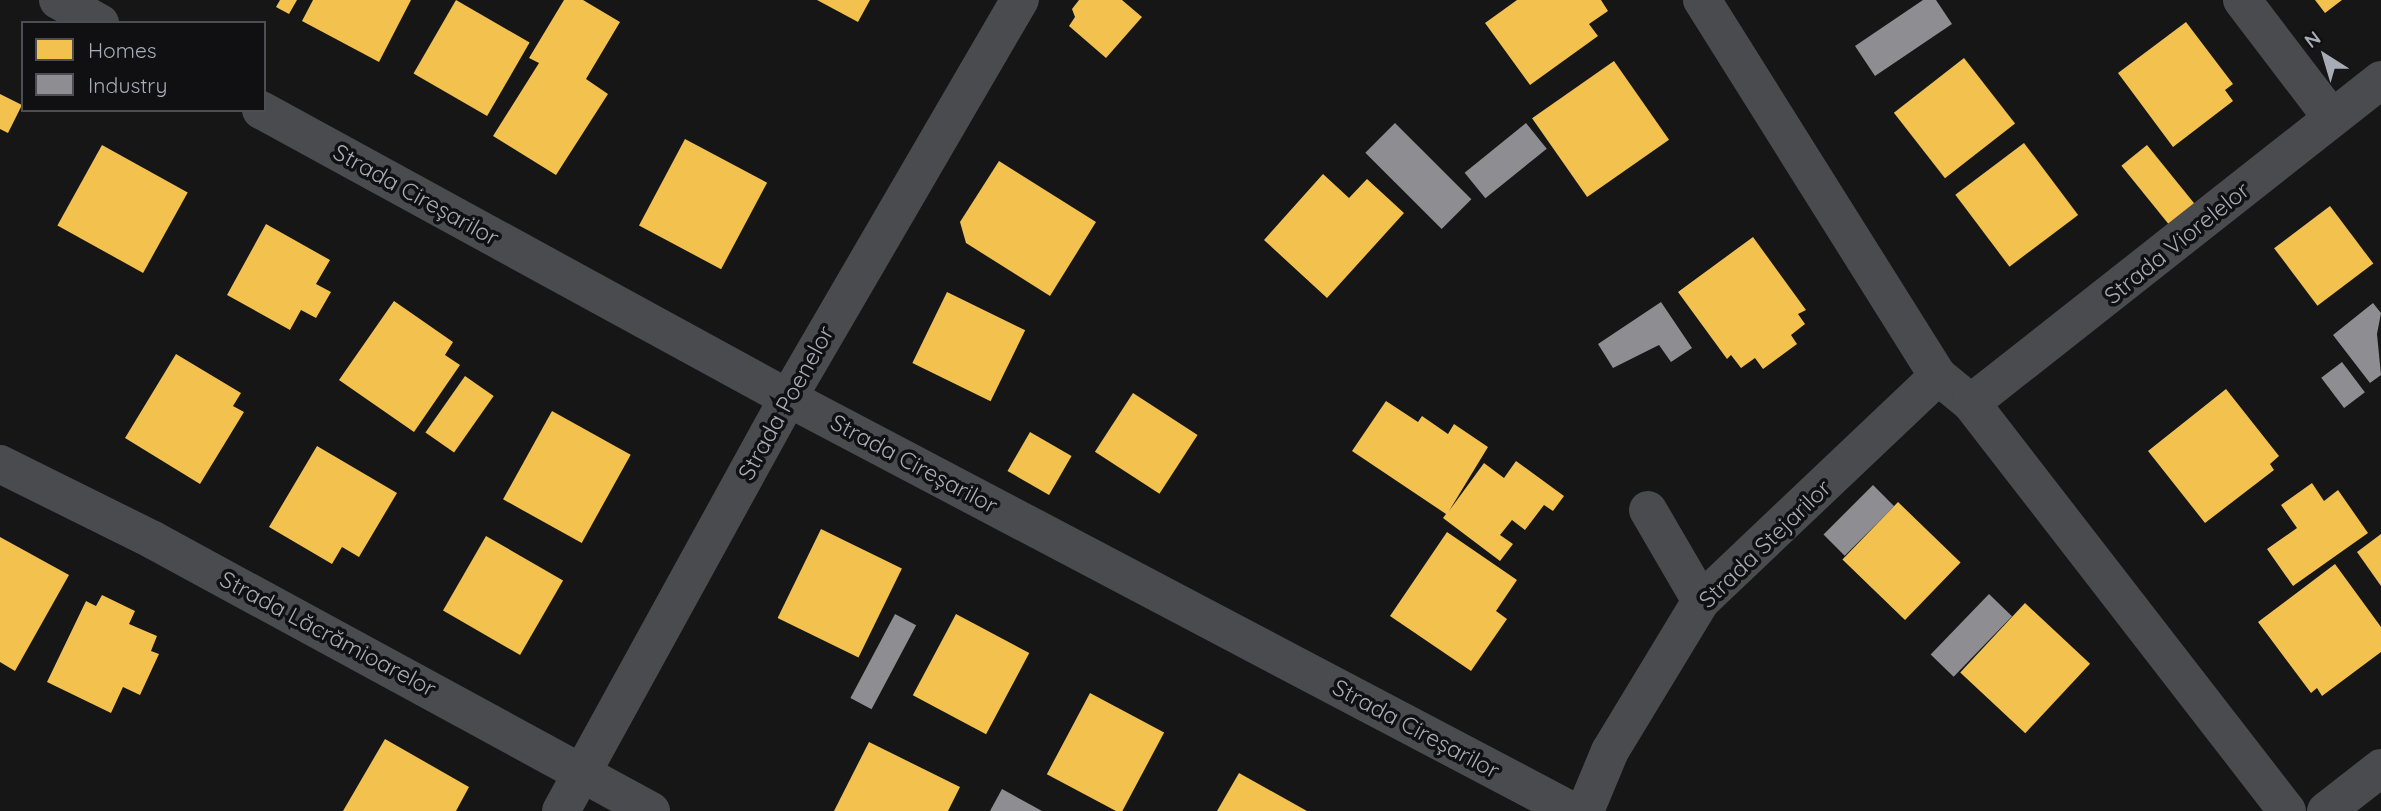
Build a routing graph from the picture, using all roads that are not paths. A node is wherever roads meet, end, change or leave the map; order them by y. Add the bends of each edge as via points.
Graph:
1 (58, 0) edge
2 (1020, 0) edge
3 (1702, 0) edge
4 (2242, 0) edge
5 (96, 21) edge
6 (2381, 80) edge
7 (265, 112) edge
8 (2332, 118) junction
9 (1938, 376) junction
10 (788, 398) junction
11 (1971, 403) junction
12 (0, 464) edge
13 (1648, 510) dead end
14 (1701, 601) junction
15 (2381, 768) edge
16 (583, 772) junction
17 (561, 811) edge
18 (651, 811) edge
19 (1572, 811) edge
20 (1585, 811) edge
21 (2287, 811) edge
22 (2326, 811) edge

1 - 5 street
2 - 10 street, Strada Poenelor
3 - 9 street
4 - 8 street
6 - 8 street, Strada Viorelelor
7 - 10 street, Strada Cireșarilor
8 - 11 street, Strada Viorelelor
9 - 11 street
9 - 14 street, Strada Stejarilor
10 - 16 street, Strada Poenelor
10 - 19 street, Strada Cireșarilor
11 - 21 street
12 - 16 street, Strada Lăcrămioarelor via 153,540
13 - 14 street
14 - 20 street, Strada Stejarilor via 1610,751
15 - 22 street
16 - 17 street, Strada Poenelor
16 - 18 street, Strada Lăcrămioarelor

